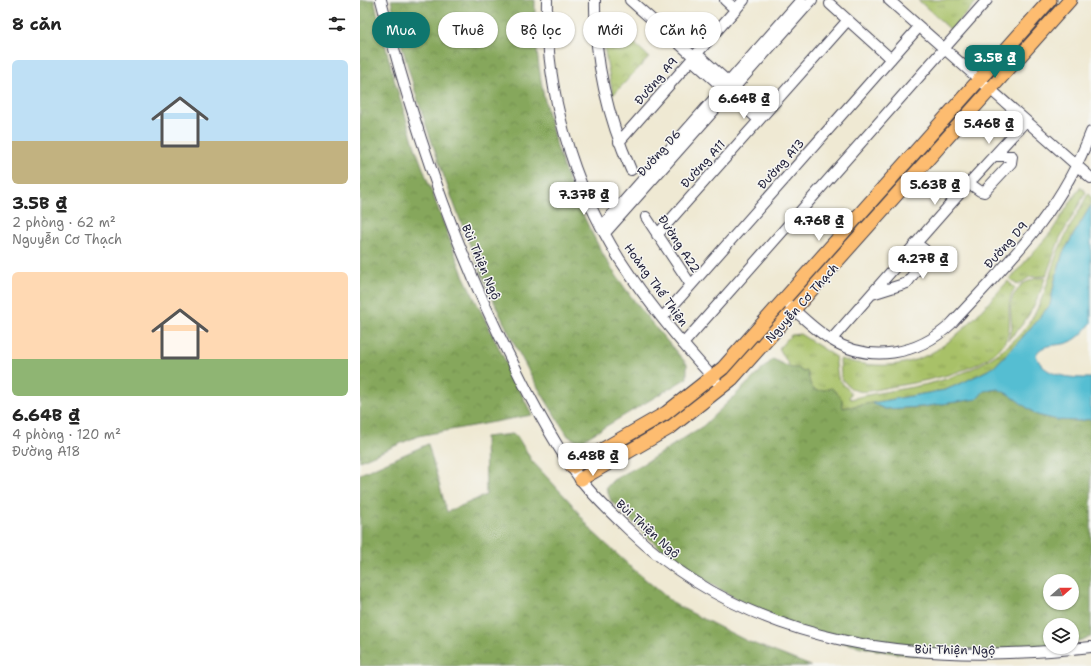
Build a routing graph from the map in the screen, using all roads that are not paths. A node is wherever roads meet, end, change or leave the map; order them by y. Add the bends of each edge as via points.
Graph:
1 (381, 0) edge
2 (547, 0) edge
3 (595, 0) edge
4 (630, 0) edge
5 (725, 0) edge
6 (744, 0) edge
7 (801, 0) edge
8 (812, 0) edge
9 (889, 0) edge
10 (987, 0) edge
11 (1050, 0) edge
12 (1070, 0) edge
13 (830, 4) dead end
14 (736, 10) junction
15 (848, 20) junction
16 (919, 27) junction
17 (944, 49) junction
18 (694, 57) junction
19 (891, 59) junction
20 (979, 80) junction
21 (729, 88) junction
22 (991, 91) junction
23 (762, 117) junction
24 (1025, 122) junction
25 (1091, 132) edge
26 (619, 142) junction
27 (994, 156) junction
28 (1077, 166) junction
29 (631, 170) dead end
30 (1089, 176) edge
31 (969, 183) junction
32 (646, 217) dead end
33 (604, 230) junction
34 (657, 235) junction
35 (917, 244) junction
36 (691, 285) junction
37 (872, 294) junction
38 (784, 300) junction
39 (795, 311) junction
40 (662, 318) junction
41 (831, 340) junction
42 (683, 344) junction
43 (712, 377) junction
44 (722, 388) junction
45 (572, 467) junction
46 (581, 479) junction
47 (813, 642) dead end
48 (1091, 647) edge
49 (833, 648) dead end
50 (846, 652) dead end
51 (993, 664) dead end

1 - 45 street, Bùi Thiện Ngộ via 416,125 457,240 504,348
2 - 33 street, Hoàng Thế Thiện via 550,59 558,104 576,168
3 - 26 street via 598,64
4 - 18 street
5 - 14 street
6 - 14 street, Đường A9
7 - 21 street, Đường D6
8 - 21 street, Đường D6
9 - 16 street
10 - 17 street
11 - 20 main road, Nguyễn Cơ Thạch
12 - 22 main road, Nguyễn Cơ Thạch
13 - 15 street
14 - 18 street, Đường A9
15 - 19 street
15 - 23 street, Đường A11
16 - 17 street
16 - 19 street, Đường A13
17 - 20 street
17 - 42 street
18 - 21 street
18 - 26 street, Đường A9
19 - 36 street, Đường A13
20 - 22 street
20 - 38 main road, Nguyễn Cơ Thạch
21 - 23 street
21 - 33 street, Đường D6
22 - 24 street
22 - 39 main road, Nguyễn Cơ Thạch
23 - 34 street, Đường A11
24 - 27 street
24 - 28 street
25 - 28 street, Đường D9
26 - 29 street
27 - 31 street
27 - 31 street via 1012,156 1011,163 984,192
28 - 30 street
28 - 41 street, Đường D9 via 1065,189 1038,228 943,332 913,349 886,354 862,352
31 - 35 street
32 - 34 street, Đường A22
33 - 40 street, Hoàng Thế Thiện via 632,278
34 - 36 street, Đường A22
35 - 37 street
35 - 37 street via 925,250 926,258 907,283
36 - 40 street, Đường A13
37 - 41 street
38 - 39 street, Đường D9
38 - 43 main road, Nguyễn Cơ Thạch
39 - 41 street, Đường D9
39 - 44 main road, Nguyễn Cơ Thạch
40 - 42 street, Hoàng Thế Thiện
42 - 43 street, Hoàng Thế Thiện
43 - 44 street, Hoàng Thế Thiện
43 - 45 main road, Nguyễn Cơ Thạch via 666,412
44 - 46 main road, Nguyễn Cơ Thạch via 671,427
45 - 46 street, Bùi Thiện Ngộ
46 - 47 street, Bùi Thiện Ngộ via 597,500 677,573 757,619
48 - 51 street, Bùi Thiện Ngộ via 1030,661
49 - 50 street

